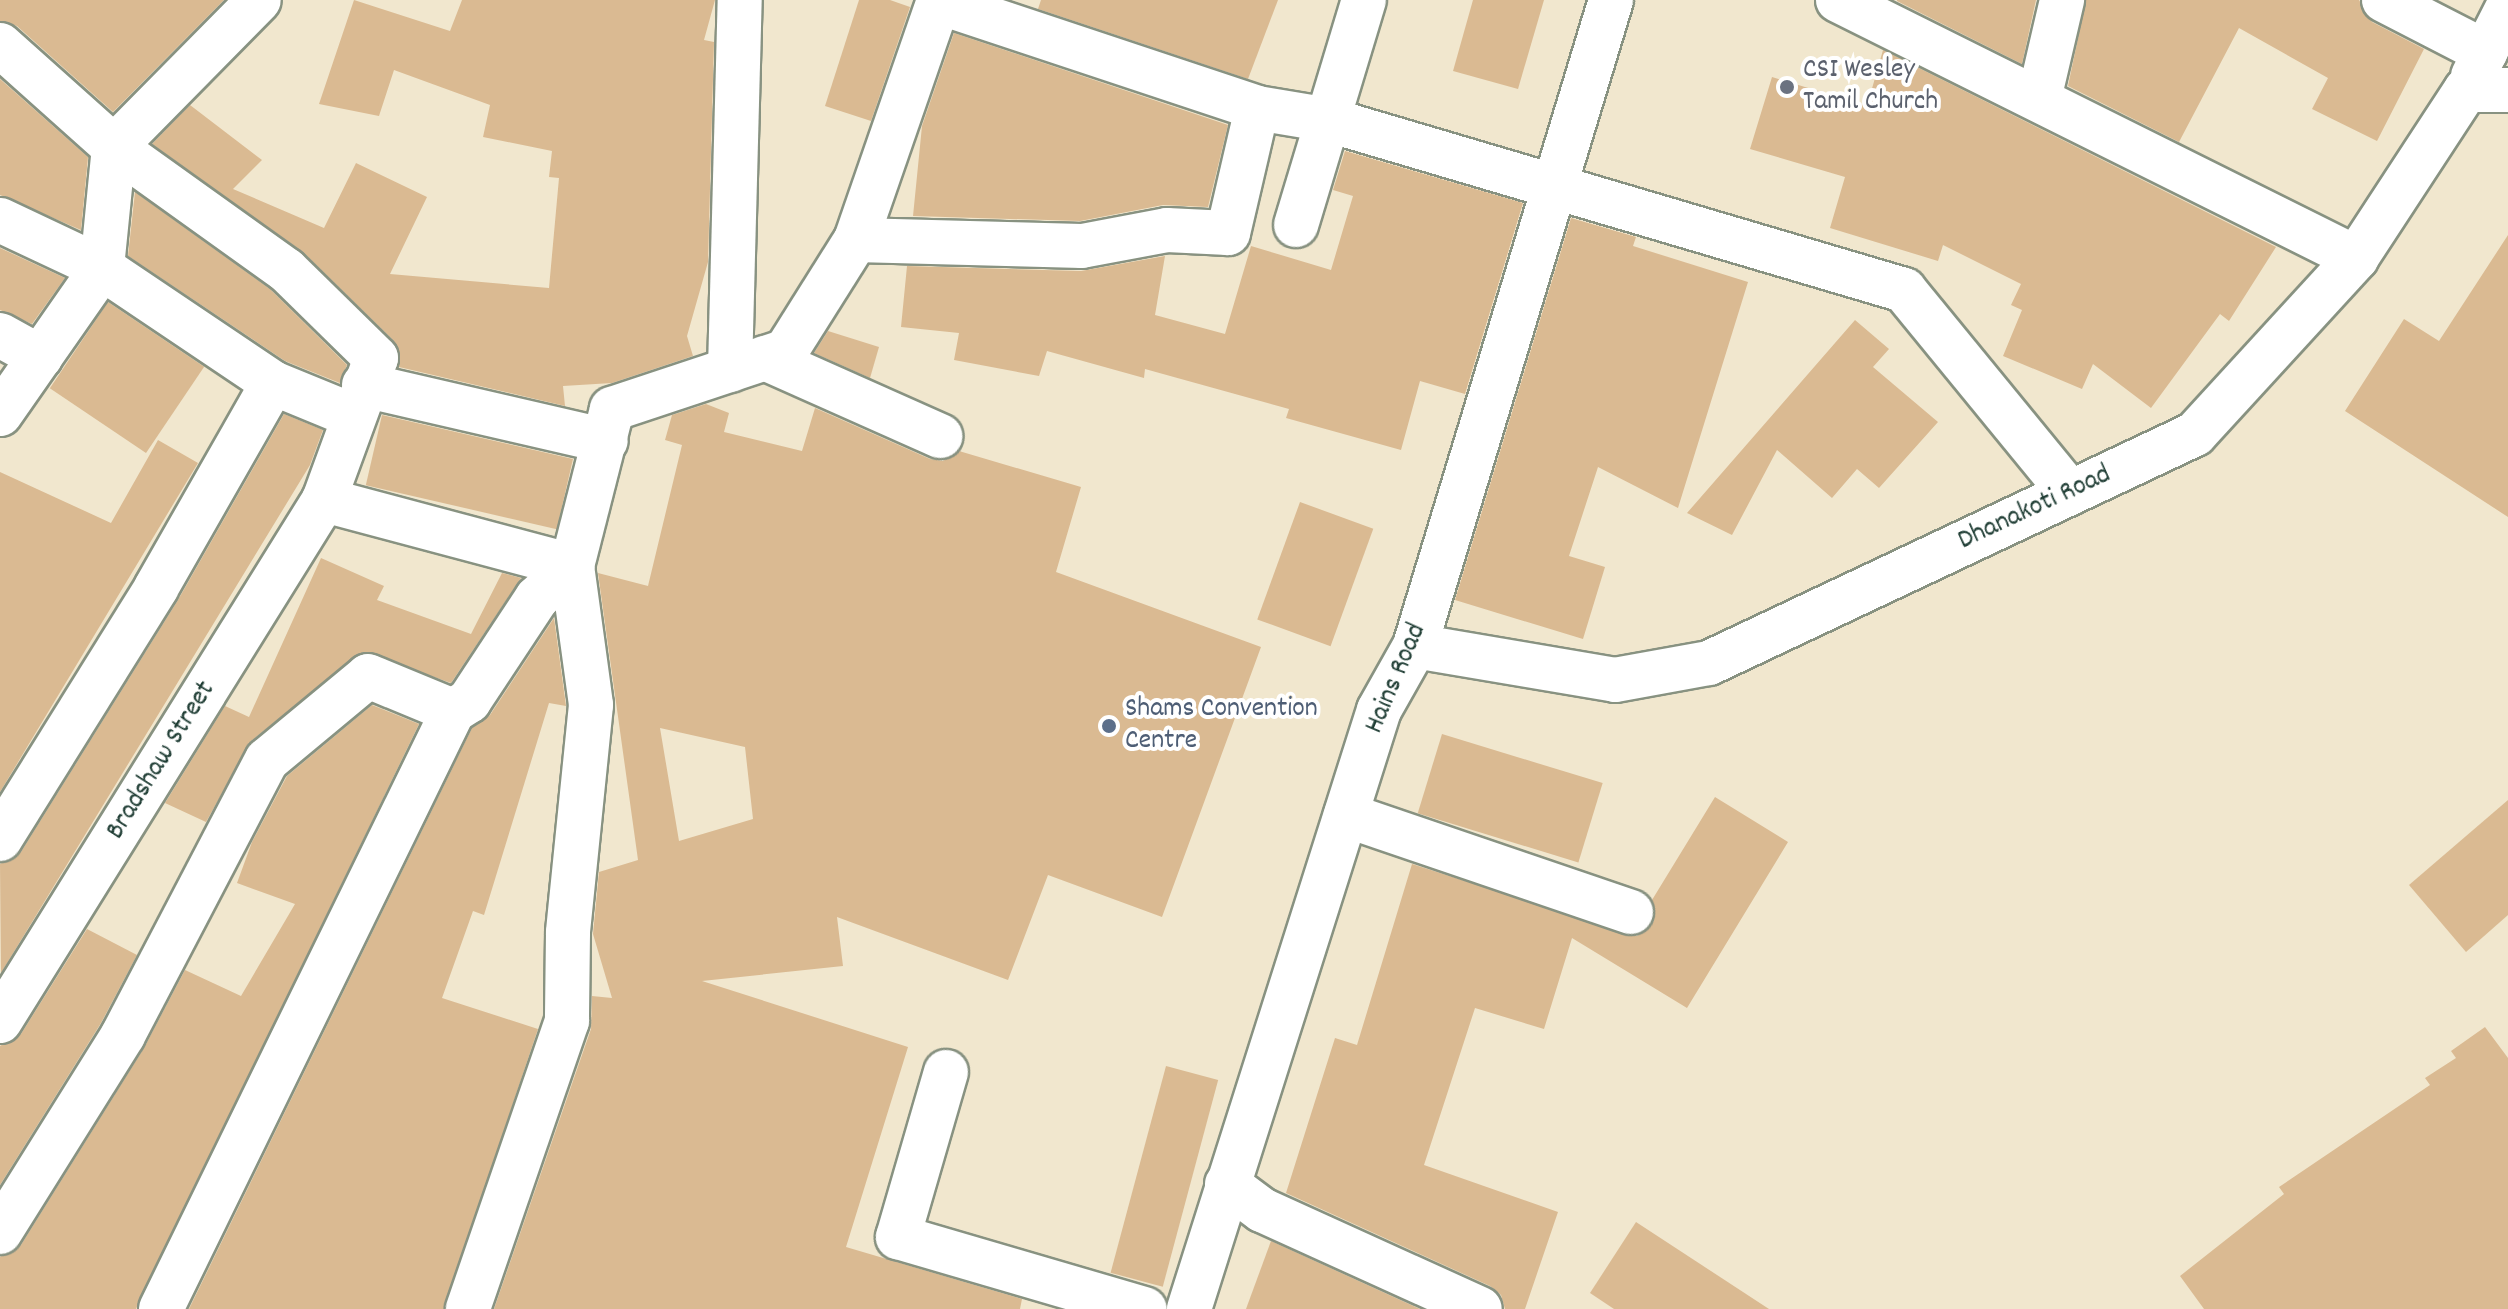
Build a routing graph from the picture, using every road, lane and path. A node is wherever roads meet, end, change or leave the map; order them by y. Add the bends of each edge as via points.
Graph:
1 (259, 0) edge
2 (740, 0) edge
3 (1364, 0) edge
4 (1611, 0) edge
5 (1838, 0) edge
6 (2062, 0) edge
7 (2384, 0) edge
8 (939, 1) edge
9 (2508, 7) edge
10 (0, 45) edge
11 (2485, 52) junction
12 (2487, 90) edge
13 (2039, 99) junction
14 (1257, 108) junction
15 (1329, 120) junction
16 (114, 147) junction
17 (1556, 185) junction
18 (0, 220) edge
19 (1296, 225) dead end
20 (856, 240) junction
21 (2356, 258) junction
22 (102, 268) junction
23 (0, 335) edge
24 (40, 357) junction
25 (747, 364) junction
26 (273, 383) junction
27 (357, 400) junction
28 (0, 414) edge
29 (940, 436) dead end
30 (606, 441) junction
31 (2070, 493) junction
32 (324, 500) junction
33 (572, 566) junction
34 (1415, 646) junction
35 (453, 711) junction
36 (1346, 815) junction
37 (0, 839) edge
38 (1631, 912) dead end
39 (0, 1021) edge
40 (946, 1072) dead end
41 (1227, 1184) junction
42 (0, 1232) edge
43 (161, 1309) edge
44 (468, 1309) edge
45 (1145, 1309) edge
46 (1189, 1309) edge
47 (1480, 1309) edge

1 - 16 street
2 - 25 street
3 - 15 street
4 - 17 street, Hains Road
5 - 13 street
6 - 13 street
7 - 11 street
8 - 14 street
8 - 20 street
9 - 11 street, Dhanakoti Road
10 - 16 street
11 - 12 street, Dhanakoti Road
12 - 21 street, Dhanakoti Road
13 - 21 street
14 - 15 street
14 - 20 street via 1228,233 1167,230 1082,246
15 - 17 street
15 - 19 street
16 - 22 street
16 - 27 street, Bradshaw Street via 286,270 376,358
17 - 31 street via 1904,290
17 - 34 street, Hains Road
18 - 22 street
20 - 25 street via 786,351
21 - 31 street, Dhanakoti Road via 2195,434
22 - 24 street
22 - 26 street
23 - 24 street
24 - 28 street
25 - 29 street
25 - 30 street via 612,409
26 - 27 street
26 - 37 street via 156,588
27 - 30 street
27 - 32 street, Bradshaw Street
30 - 33 street
31 - 34 street, Dhanakoti Road via 1709,663 1615,680
32 - 33 street
32 - 39 street, Bradshaw Street
33 - 35 street via 537,598 469,701
33 - 44 street via 591,705 568,933 567,1021
34 - 36 street, Hains Road via 1379,710
35 - 42 street via 368,676 267,760 123,1035
35 - 43 street
36 - 38 street
36 - 41 street, Hains Road
40 - 45 street via 898,1237
41 - 46 street, Hains Road
41 - 47 street via 1262,1210

